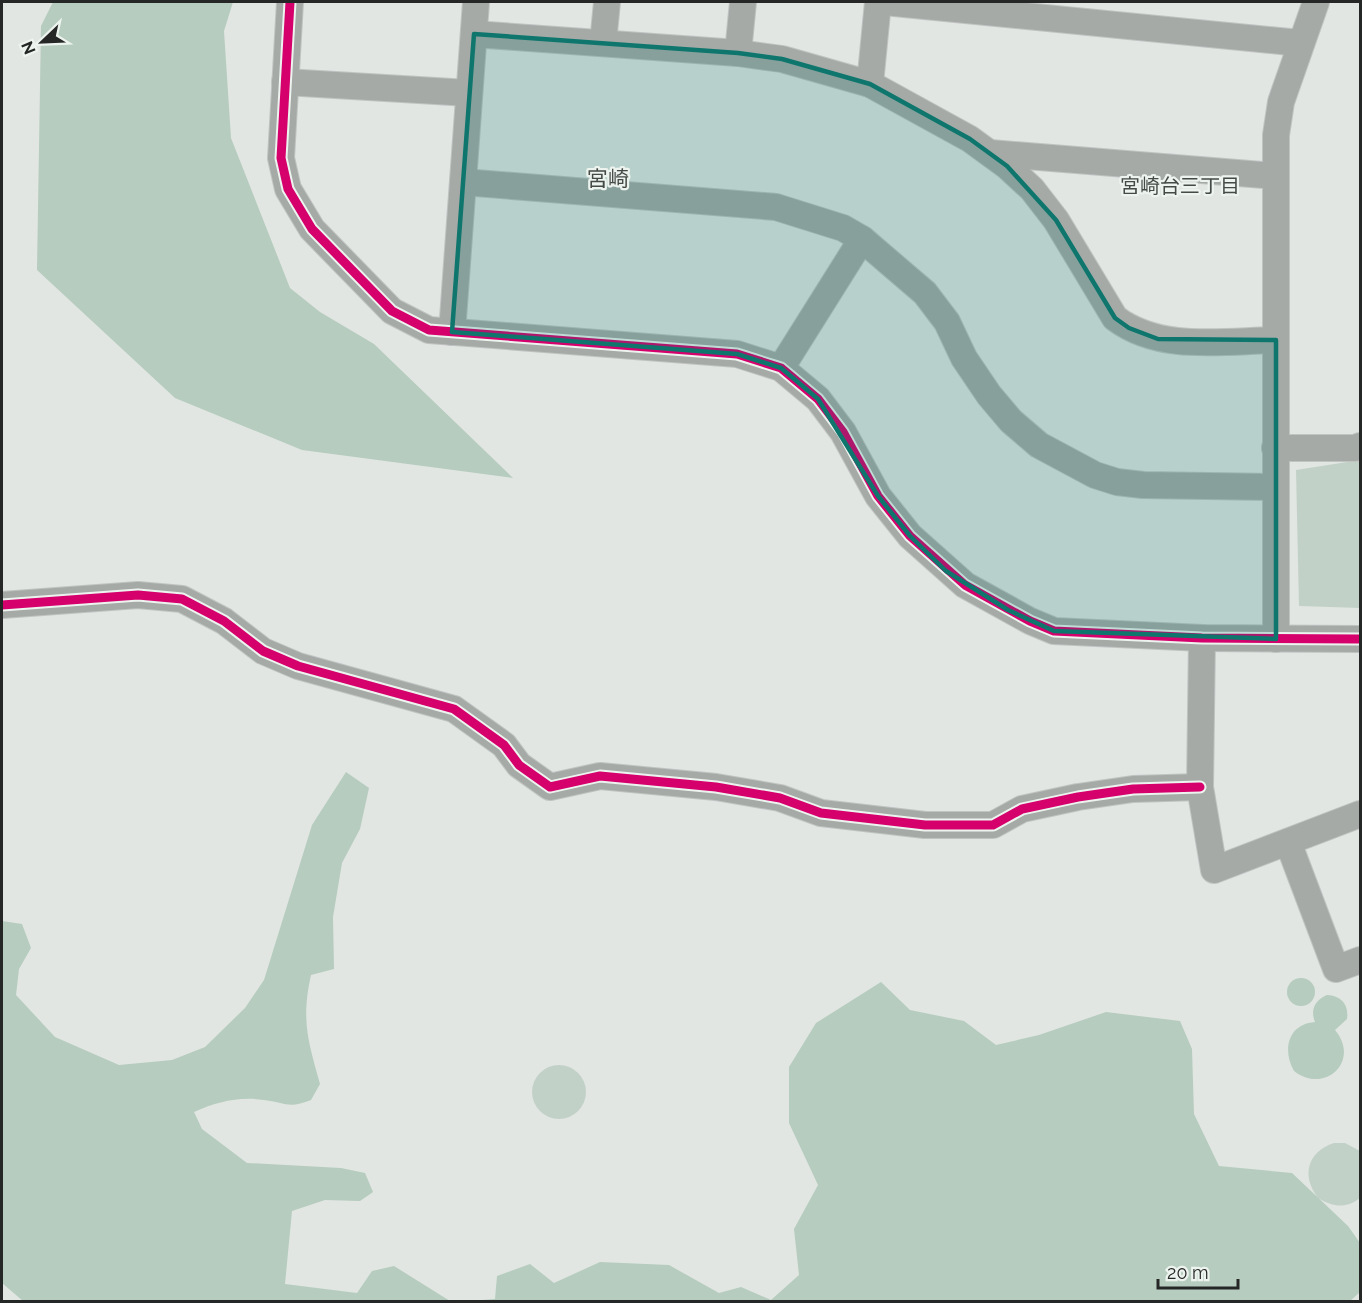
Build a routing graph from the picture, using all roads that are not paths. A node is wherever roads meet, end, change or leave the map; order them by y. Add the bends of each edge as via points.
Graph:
1 (290, 2) edge
2 (476, 2) edge
3 (607, 2) edge
4 (743, 2) edge
5 (879, 2) edge
6 (884, 2) edge
7 (1316, 2) edge
8 (474, 34) junction
9 (603, 43) junction
10 (1300, 43) junction
11 (738, 53) junction
12 (285, 82) junction
13 (870, 84) junction
14 (469, 93) junction
15 (990, 153) junction
16 (1276, 176) junction
17 (463, 182) junction
18 (862, 239) junction
19 (452, 332) junction
20 (1276, 340) junction
21 (781, 368) junction
22 (1360, 446) edge
23 (1275, 447) junction
24 (1275, 487) junction
25 (2, 605) edge
26 (1202, 638) junction
27 (1276, 639) junction
28 (1360, 639) edge
29 (1200, 787) junction
30 (1360, 814) edge
31 (1288, 842) junction
32 (1360, 960) edge

1 - 12 street
2 - 8 street
3 - 9 street
4 - 11 street
5 - 13 street
6 - 10 street
7 - 10 street
8 - 9 street
8 - 14 street
9 - 11 street
10 - 16 street via 1281,102
11 - 13 street via 782,59
12 - 14 street
12 - 19 street via 281,158 288,189 312,229 392,310 429,330
13 - 15 street
14 - 17 street
15 - 16 street
15 - 20 street via 1032,189 1056,219 1115,318 1129,328 1158,339
16 - 20 street
17 - 18 street via 776,207 821,220
17 - 19 street
18 - 21 street
18 - 24 street via 925,292 989,395 1039,445 1095,475 1117,482
19 - 21 street via 737,354
20 - 23 street
21 - 26 street via 831,413 878,496 910,536 965,585 1054,631
22 - 23 street
23 - 24 street
24 - 27 street
25 - 29 street via 138,595 182,599 224,621 263,651 298,666 454,709 504,745 519,765 550,786 600,776 716,788 780,798 821,813 925,825 993,825 1022,809 1078,797 1133,789
26 - 27 street
26 - 29 street
27 - 28 street
29 - 31 street via 1214,870
30 - 31 street
31 - 32 street via 1336,969

